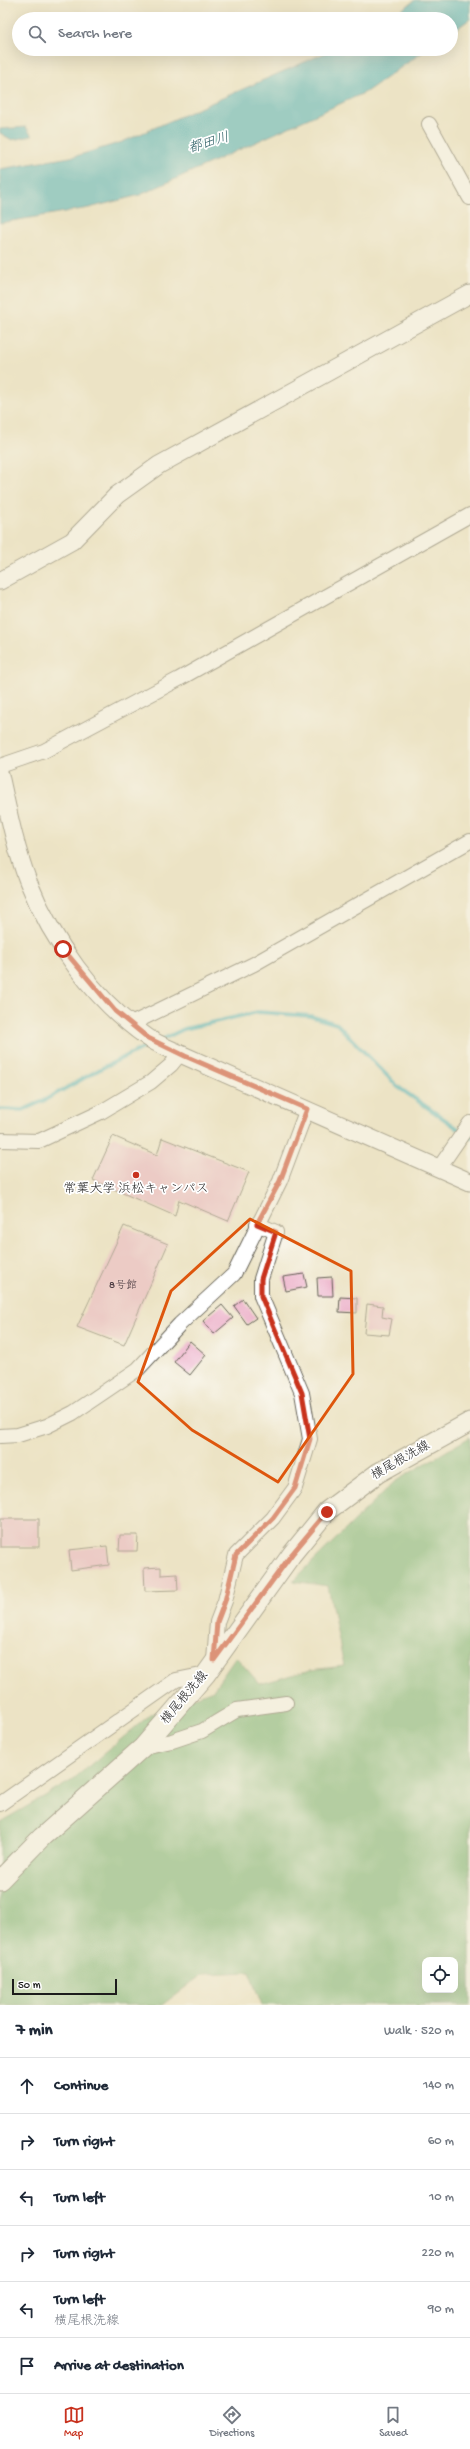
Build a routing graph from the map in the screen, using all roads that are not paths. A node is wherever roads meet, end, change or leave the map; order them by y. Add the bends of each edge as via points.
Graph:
1 (429, 124) dead end
2 (470, 198) edge
3 (470, 294) edge
4 (470, 515) edge
5 (0, 581) edge
6 (0, 766) edge
7 (0, 775) edge
8 (470, 842) edge
9 (131, 1024) junction
10 (180, 1054) junction
11 (307, 1109) junction
12 (470, 1123) edge
13 (0, 1140) edge
14 (440, 1168) junction
15 (470, 1182) edge
16 (257, 1224) junction
17 (470, 1422) edge
18 (0, 1436) edge
19 (210, 1667) junction
20 (286, 1702) dead end
21 (143, 1747) junction
22 (0, 1804) edge
23 (0, 1880) edge

1 - 2 street
3 - 5 street via 159,465 118,495 72,541
4 - 6 street via 186,675 44,751
7 - 9 street via 28,881 44,916 63,949 115,1011
8 - 9 street via 254,964
9 - 10 street via 148,1038
10 - 11 street
10 - 13 street via 171,1066 151,1082 101,1112 39,1141
11 - 14 street
11 - 16 street via 280,1181
12 - 14 street
14 - 15 street
16 - 18 street via 234,1274 180,1324 138,1369 73,1413 47,1426 18,1435
16 - 19 street via 276,1232 261,1279 261,1296 302,1393 310,1439 295,1488 273,1518 236,1555 217,1622
17 - 19 main road, 横尾根洗線 via 378,1473 327,1512 292,1554
19 - 21 main road, 横尾根洗線
19 - 22 street via 176,1680
20 - 21 street via 237,1710 202,1731
21 - 23 main road, 横尾根洗線 via 42,1837

